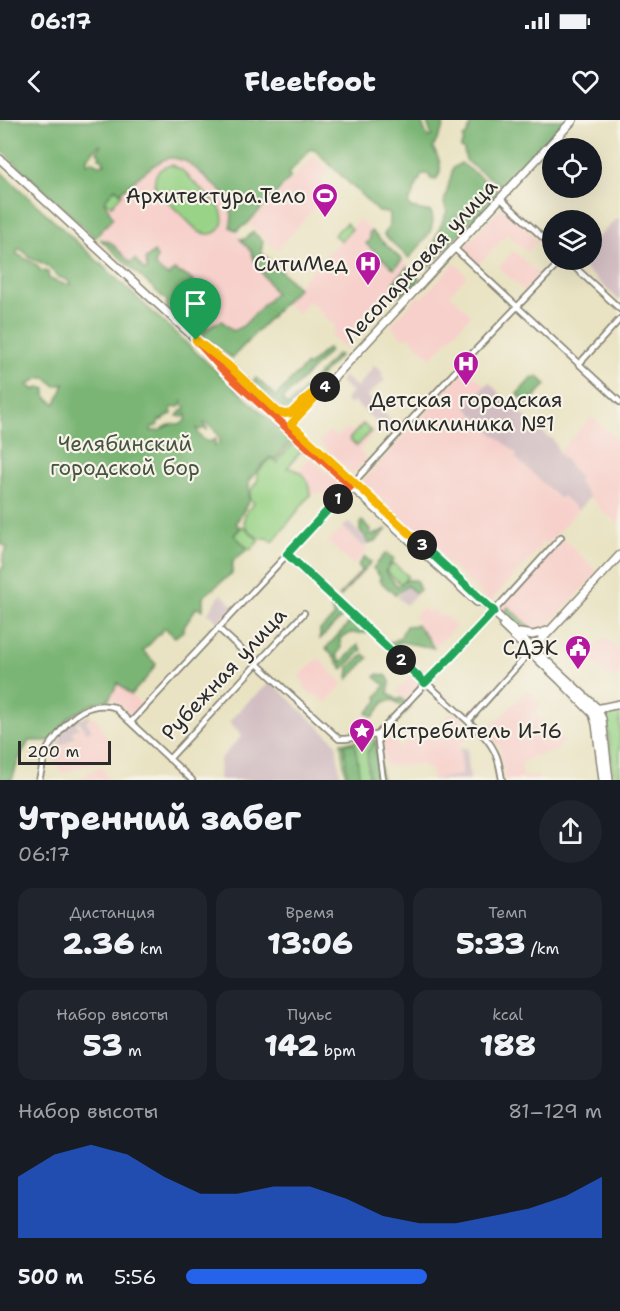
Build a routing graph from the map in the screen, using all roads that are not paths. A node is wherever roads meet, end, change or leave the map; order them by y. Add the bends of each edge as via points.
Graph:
1 (573, 120) edge
2 (0, 159) edge
3 (500, 198) junction
4 (542, 237) edge
5 (454, 248) junction
6 (552, 270) edge
7 (578, 270) edge
8 (516, 307) junction
9 (620, 309) edge
10 (620, 319) edge
11 (196, 340) junction
12 (579, 364) junction
13 (326, 386) junction
14 (620, 402) edge
15 (278, 412) junction
16 (289, 426) junction
17 (352, 484) junction
18 (561, 537) dead end
19 (287, 554) junction
20 (620, 555) edge
21 (304, 613) dead end
22 (492, 613) junction
23 (218, 628) junction
24 (552, 628) junction
25 (516, 631) junction
26 (532, 650) junction
27 (256, 663) junction
28 (425, 683) junction
29 (620, 704) edge
30 (594, 710) junction
31 (468, 721) junction
32 (131, 722) junction
33 (377, 735) junction
34 (169, 759) junction
35 (602, 778) edge
36 (39, 780) edge
37 (192, 780) edge
38 (383, 780) edge
39 (502, 780) edge
40 (609, 780) edge

1 - 3 main road, Лесопарковая улица
2 - 11 main road
3 - 4 street
3 - 5 main road, Лесопарковая улица
5 - 8 street
5 - 13 main road, Лесопарковая улица
6 - 8 street
7 - 9 street
8 - 12 street
8 - 17 street
10 - 12 street
11 - 15 main road
11 - 16 main road via 223,370
12 - 14 street
13 - 15 main road via 317,389 291,413
13 - 16 main road, Лесопарковая улица
15 - 16 main road
16 - 17 main road
17 - 19 street
17 - 22 main road
18 - 22 street
19 - 23 street
19 - 28 street
20 - 24 main road
21 - 27 street, Рубежная улица
22 - 25 main road
22 - 26 main road
22 - 28 street
23 - 27 street
23 - 32 street
24 - 25 main road via 533,635
24 - 26 main road
25 - 26 main road
26 - 30 main road
26 - 31 street
27 - 33 street via 339,739
27 - 34 street, Рубежная улица
28 - 31 street
28 - 33 street
29 - 30 main road
30 - 35 main road
30 - 40 main road via 602,719
31 - 39 street via 497,755
32 - 34 street
32 - 36 street via 114,706 107,705 93,705 75,716 49,747
33 - 38 street
34 - 37 street

